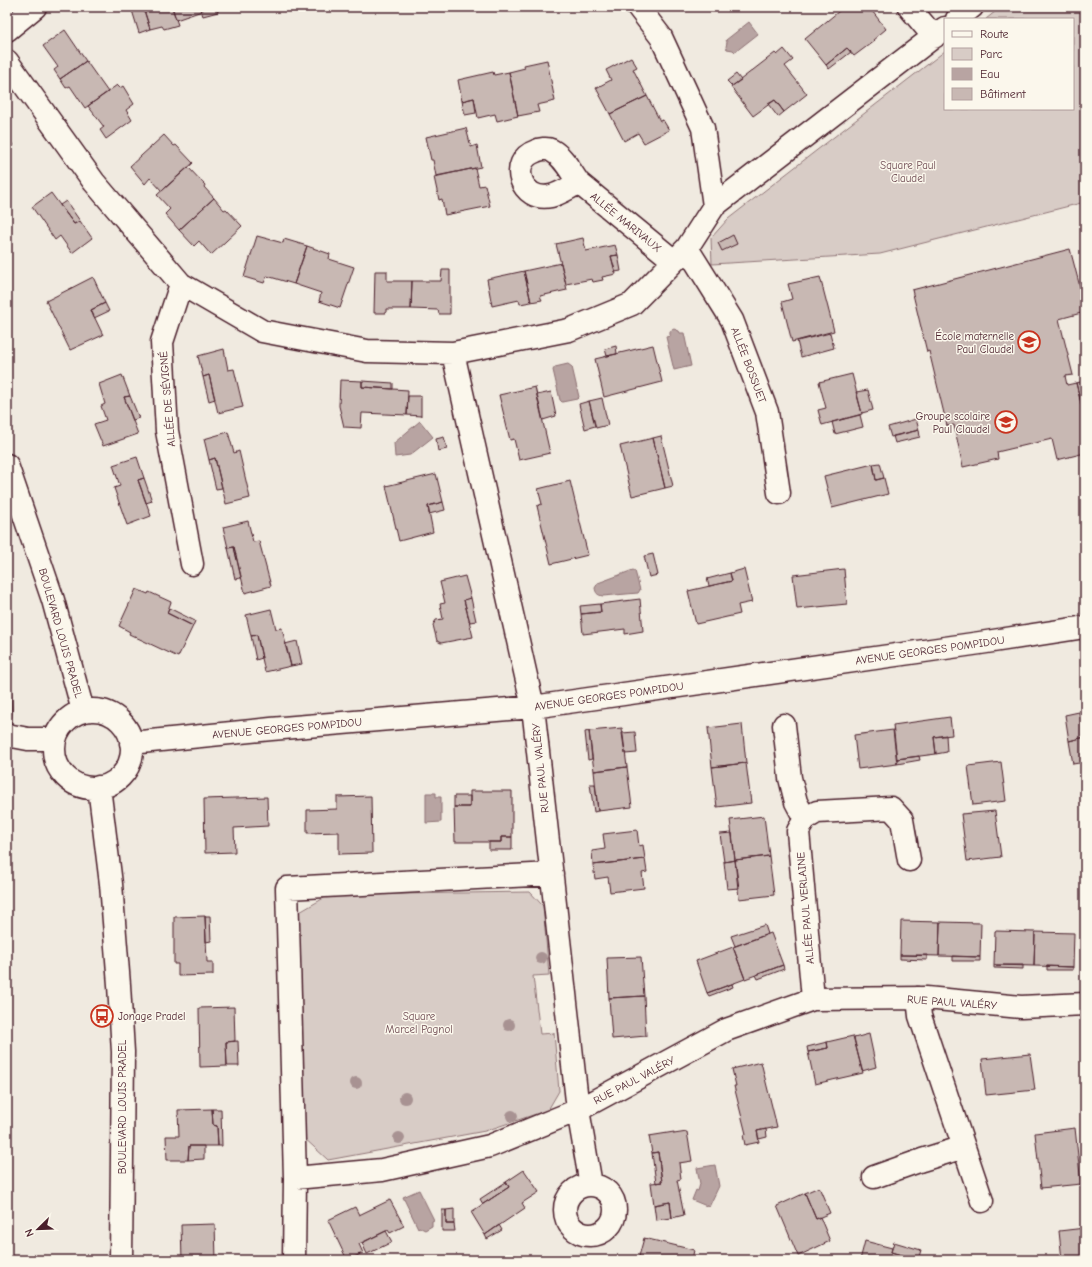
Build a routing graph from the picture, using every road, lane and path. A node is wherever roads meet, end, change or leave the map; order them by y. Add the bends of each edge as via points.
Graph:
1 (36, 7) edge
2 (638, 7) edge
3 (909, 7) edge
4 (972, 7) edge
5 (958, 18) edge
6 (7, 30) edge
7 (939, 33) edge
8 (7, 61) edge
9 (579, 182) dead end
10 (714, 206) junction
11 (680, 254) junction
12 (181, 284) junction
13 (454, 353) junction
14 (7, 465) edge
15 (779, 493) dead end
16 (192, 564) dead end
17 (1085, 627) edge
18 (533, 707) junction
19 (82, 711) junction
20 (784, 725) dead end
21 (17, 737) edge
22 (55, 739) junction
23 (131, 743) junction
24 (99, 787) junction
25 (805, 819) junction
26 (909, 860) dead end
27 (552, 874) junction
28 (918, 998) junction
29 (813, 999) junction
30 (1085, 1004) edge
31 (578, 1110) junction
32 (964, 1147) junction
33 (295, 1178) junction
34 (874, 1178) dead end
35 (590, 1185) dead end
36 (982, 1201) dead end
37 (121, 1260) edge
38 (294, 1260) edge

1 - 6 street
2 - 10 street via 661,37 703,128
3 - 7 street
4 - 5 street
7 - 10 street
8 - 12 street via 94,182
9 - 11 street, ALLÉE MARIVAUX
10 - 11 street
11 - 13 street via 632,304 569,330
11 - 15 street, ALLÉE BOSSUET via 732,320 767,412
12 - 13 street via 262,331 366,351
12 - 16 street, ALLÉE DE SÉVIGNÉ via 162,342 167,431
13 - 18 street, RUE PAUL VALÉRY
14 - 19 street, BOULEVARD LOUIS PRADEL via 53,600
17 - 18 street, AVENUE GEORGES POMPIDOU
18 - 23 street, AVENUE GEORGES POMPIDOU via 271,728
18 - 27 street, RUE PAUL VALÉRY
19 - 22 street via 68,718 60,727
19 - 23 street via 92,709 116,718 125,727
20 - 25 street via 790,778 796,802
21 - 22 street
22 - 24 street via 54,752 64,776 86,788
23 - 24 street via 129,764 121,775 111,783
24 - 37 street, BOULEVARD LOUIS PRADEL via 111,884 122,1044
25 - 26 street via 817,812 891,808 902,820
25 - 29 street, ALLÉE PAUL VERLAINE via 798,831
27 - 31 street, RUE PAUL VALÉRY
27 - 33 street via 287,888
28 - 29 street, RUE PAUL VALÉRY
28 - 30 street, RUE PAUL VALÉRY via 1021,1007
28 - 32 street via 920,1016
29 - 31 street, RUE PAUL VALÉRY via 726,1030
31 - 33 street via 490,1146 382,1170
31 - 35 street
32 - 34 street
32 - 36 street
33 - 38 street

